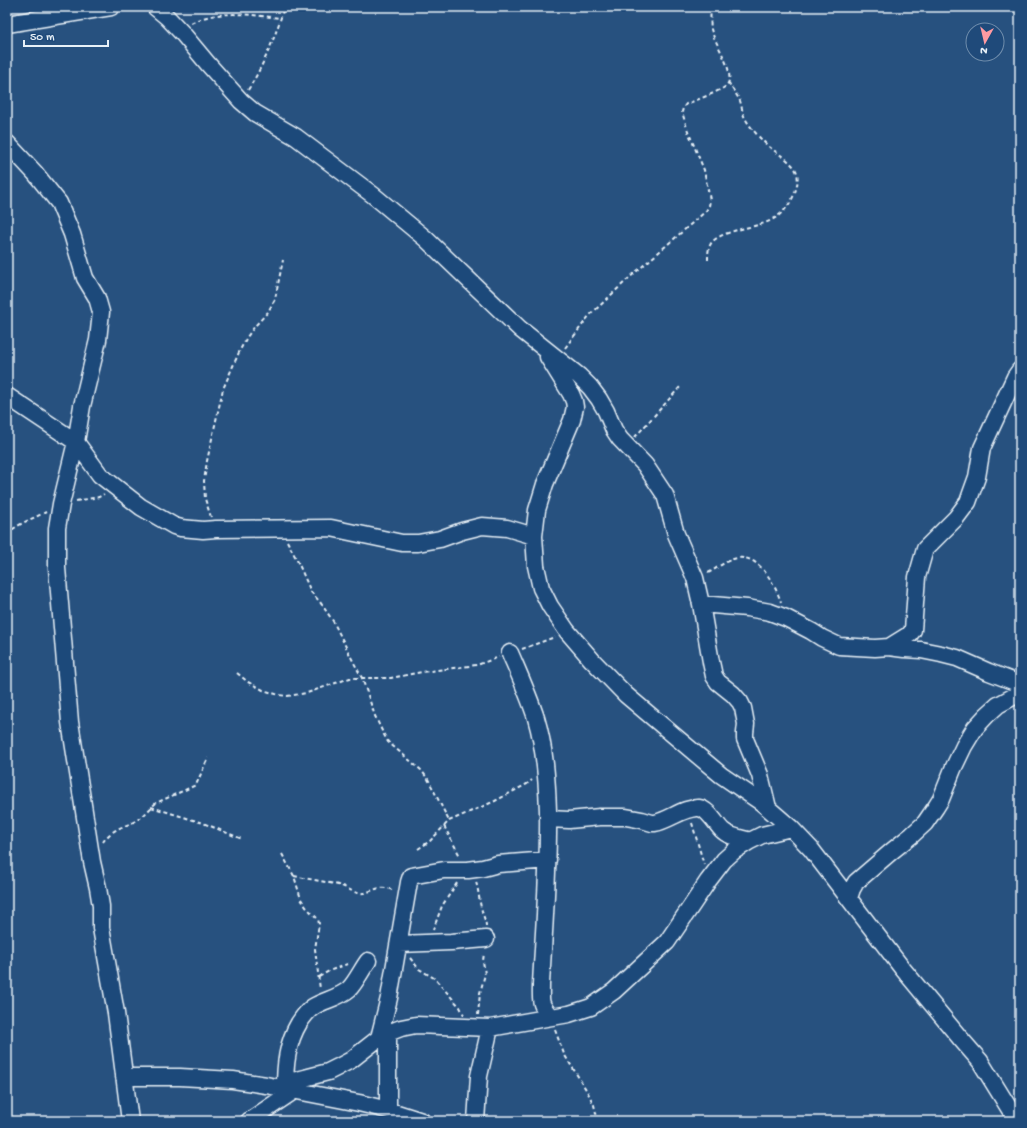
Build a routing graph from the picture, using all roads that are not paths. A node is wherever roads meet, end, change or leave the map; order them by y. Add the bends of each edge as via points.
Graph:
1 (111, 7) edge
2 (155, 7) edge
3 (7, 24) edge
4 (7, 142) edge
5 (541, 347) junction
6 (1020, 370) edge
7 (7, 396) edge
8 (76, 442) junction
9 (534, 536) junction
10 (701, 604) junction
11 (889, 647) junction
12 (510, 653) road end
13 (1020, 684) edge
14 (1020, 693) edge
15 (768, 808) junction
16 (548, 819) junction
17 (791, 828) junction
18 (750, 841) junction
19 (548, 860) junction
20 (849, 898) junction
21 (486, 939) dead end
22 (399, 944) junction
23 (368, 961) dead end
24 (551, 1017) junction
25 (490, 1028) junction
26 (384, 1035) junction
27 (124, 1077) junction
28 (288, 1087) junction
29 (388, 1110) junction
30 (130, 1121) edge
31 (249, 1121) edge
32 (422, 1121) edge
33 (476, 1121) edge
34 (1019, 1121) edge

1 - 3 street
2 - 5 street via 183,34 241,101 296,137 373,195 426,239
4 - 8 street via 59,203 72,234 85,278 97,298 101,312 98,340
5 - 9 street via 571,394 574,407 572,420 545,484
5 - 10 street via 590,387 620,439 645,465 665,495 676,534 695,578
6 - 11 street via 982,448 977,477 968,502 925,549 917,577 913,630
7 - 8 street
8 - 9 street via 100,475 141,507 174,526 190,530 331,528 402,543 440,539 482,526 507,528
8 - 27 street via 57,528 57,568 70,722 101,906 101,928
9 - 15 street via 536,566 541,588 567,631 626,695 721,775
10 - 11 street via 770,612 840,646
10 - 15 street via 714,676 743,708 745,739 760,775
11 - 13 street via 921,650 957,658
12 - 16 street via 536,718 541,739
14 - 20 street via 998,705 975,728 936,808 925,823 856,882
15 - 17 street
16 - 18 street via 600,817 655,823 699,808 706,811 726,833
16 - 19 street
17 - 18 street
17 - 20 street via 811,849
18 - 24 street via 724,860 667,942 614,992 591,1007
19 - 22 street via 498,864 463,876 444,870 411,876
19 - 24 street via 540,984 542,1006
20 - 34 street via 902,968 980,1061
21 - 22 street
22 - 26 street
23 - 28 street via 348,989 313,1007 295,1030 287,1056
24 - 25 street
25 - 26 street via 416,1025
25 - 33 street via 479,1076
26 - 28 street via 351,1060
26 - 29 street
27 - 28 street via 233,1080
27 - 30 street
28 - 29 street
28 - 31 street
29 - 32 street

